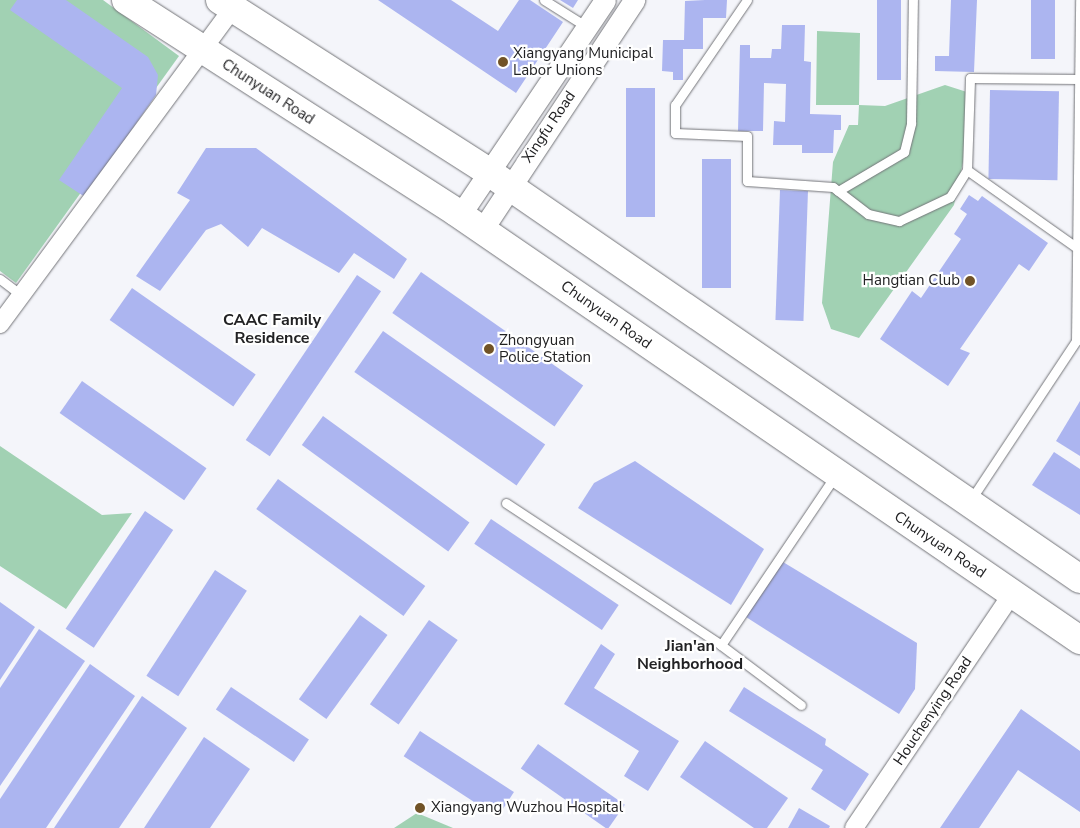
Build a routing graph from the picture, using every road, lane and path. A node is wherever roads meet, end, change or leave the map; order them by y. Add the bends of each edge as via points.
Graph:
1 (126, 0) edge
2 (544, 0) edge
3 (605, 0) edge
4 (634, 0) edge
5 (747, 0) edge
6 (913, 0) edge
7 (1080, 0) edge
8 (226, 4) edge
9 (587, 28) junction
10 (201, 49) junction
11 (1079, 80) junction
12 (967, 170) junction
13 (500, 180) junction
14 (838, 191) junction
15 (471, 222) junction
16 (1077, 248) junction
17 (0, 279) edge
18 (20, 294) junction
19 (0, 324) edge
20 (1078, 340) edge
21 (836, 474) junction
22 (506, 503) dead end
23 (968, 503) junction
24 (1080, 579) edge
25 (1012, 594) junction
26 (1080, 640) edge
27 (721, 645) junction
28 (801, 705) dead end
29 (854, 828) edge

1 - 10 main road, Chunyuan Road
2 - 9 lane
3 - 9 street, Xingfu Road
4 - 13 street, Xingfu Road
5 - 14 lane via 675,105 675,133 747,136 747,181
6 - 14 lane via 911,123 904,152
7 - 11 lane
8 - 10 street
8 - 13 main road
9 - 13 street, Xingfu Road
10 - 15 main road, Chunyuan Road
10 - 18 street
11 - 12 lane via 970,78
11 - 16 lane
12 - 14 lane via 950,197 899,221 868,214
12 - 16 lane
13 - 15 street, Xingfu Road
13 - 23 main road
15 - 21 main road, Chunyuan Road
16 - 20 lane
17 - 18 lane
18 - 19 street
20 - 23 lane
21 - 25 main road, Chunyuan Road
21 - 27 lane
22 - 27 lane
23 - 24 main road
25 - 26 main road, Chunyuan Road
25 - 29 street, Houchenying Road
27 - 28 lane

